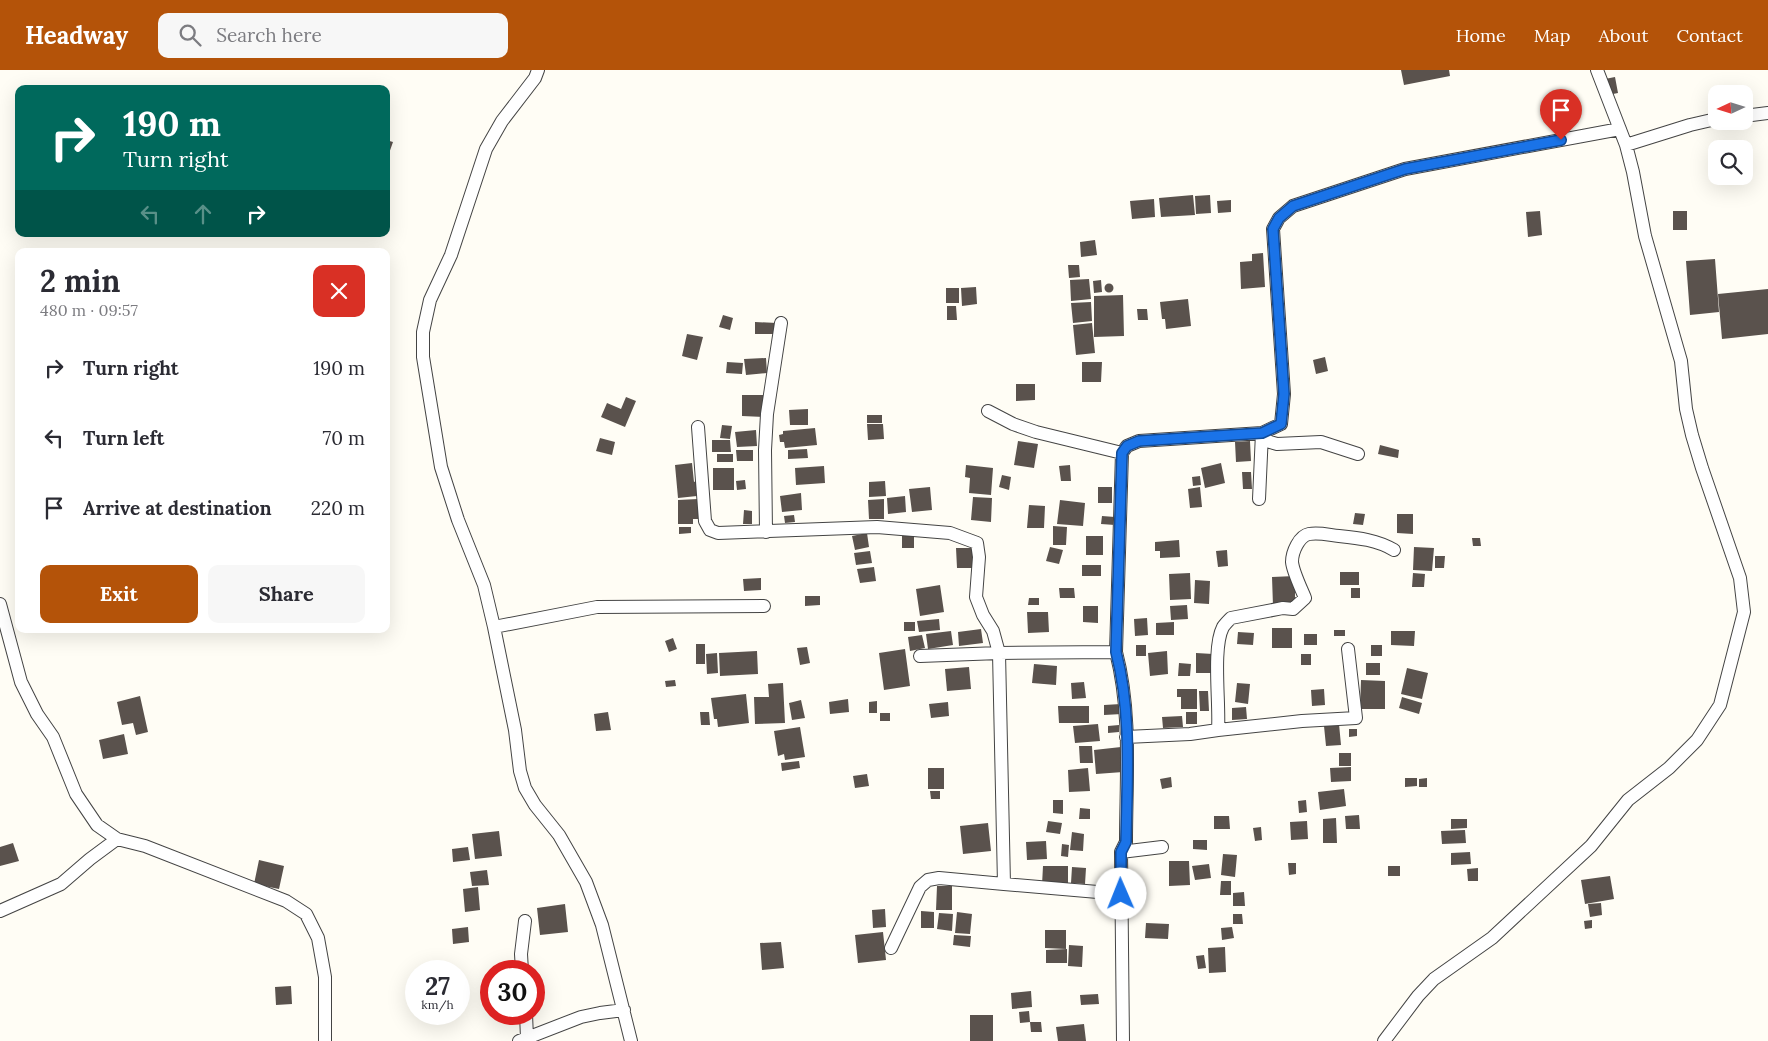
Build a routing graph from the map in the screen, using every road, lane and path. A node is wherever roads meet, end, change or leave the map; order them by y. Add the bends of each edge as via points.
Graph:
1 (538, 70) edge
2 (1597, 70) edge
3 (1768, 113) edge
4 (1753, 115) edge
5 (1708, 121) edge
6 (1620, 129) junction
7 (1626, 145) junction
8 (781, 323) dead end
9 (988, 411) dead end
10 (698, 427) dead end
11 (1261, 435) junction
12 (1122, 453) junction
13 (1358, 454) dead end
14 (1259, 499) dead end
15 (766, 532) junction
16 (1394, 550) dead end
17 (0, 604) edge
18 (764, 606) dead end
19 (494, 627) junction
20 (1348, 649) dead end
21 (1116, 652) junction
22 (1000, 653) junction
23 (920, 656) dead end
24 (1218, 730) junction
25 (1126, 737) junction
26 (118, 839) junction
27 (1162, 847) dead end
28 (1121, 852) junction
29 (1004, 884) junction
30 (1121, 894) junction
31 (0, 911) edge
32 (525, 921) dead end
33 (891, 948) dead end
34 (522, 960) edge
35 (624, 1010) junction
36 (525, 1025) edge
37 (523, 1039) edge
38 (326, 1041) edge
39 (631, 1041) edge
40 (1123, 1041) edge
41 (1384, 1041) edge

1 - 19 street via 486,149 451,255 430,300 423,332 423,357 440,467 484,585
2 - 6 street
3 - 4 street
5 - 7 street
6 - 7 street
6 - 11 street via 1405,169 1293,206 1279,218 1273,229 1284,394 1281,424
7 - 41 street via 1645,236 1681,361 1692,435 1740,578 1744,612 1736,648 1720,705 1697,740 1669,768 1628,800 1591,846 1492,938 1434,979
8 - 15 street via 767,414
9 - 12 street via 1036,432
10 - 15 street via 705,521 710,530 718,533
11 - 12 street via 1139,441 1127,446
11 - 13 street via 1277,444 1321,442
11 - 14 street
12 - 21 street
15 - 22 street via 902,528 950,533 977,543 976,597
16 - 24 street via 1366,539 1319,534 1306,535 1299,541 1292,562 1305,598 1292,609 1231,618 1223,627 1217,648
17 - 26 street via 22,682 53,737 76,794 97,825
18 - 19 street via 597,607
19 - 35 street via 525,788 559,835 586,882 602,925
20 - 24 street via 1356,718
21 - 22 street
21 - 25 street
22 - 23 street
22 - 29 street
24 - 25 street
25 - 28 street via 1126,842
26 - 31 street via 61,884
26 - 38 street via 145,846 286,901 306,914 318,938 325,977
27 - 28 street
28 - 30 street
29 - 30 street
29 - 33 street via 939,878 928,880 920,887
30 - 40 street
32 - 34 street
35 - 37 street via 581,1017
35 - 39 street
36 - 37 street

